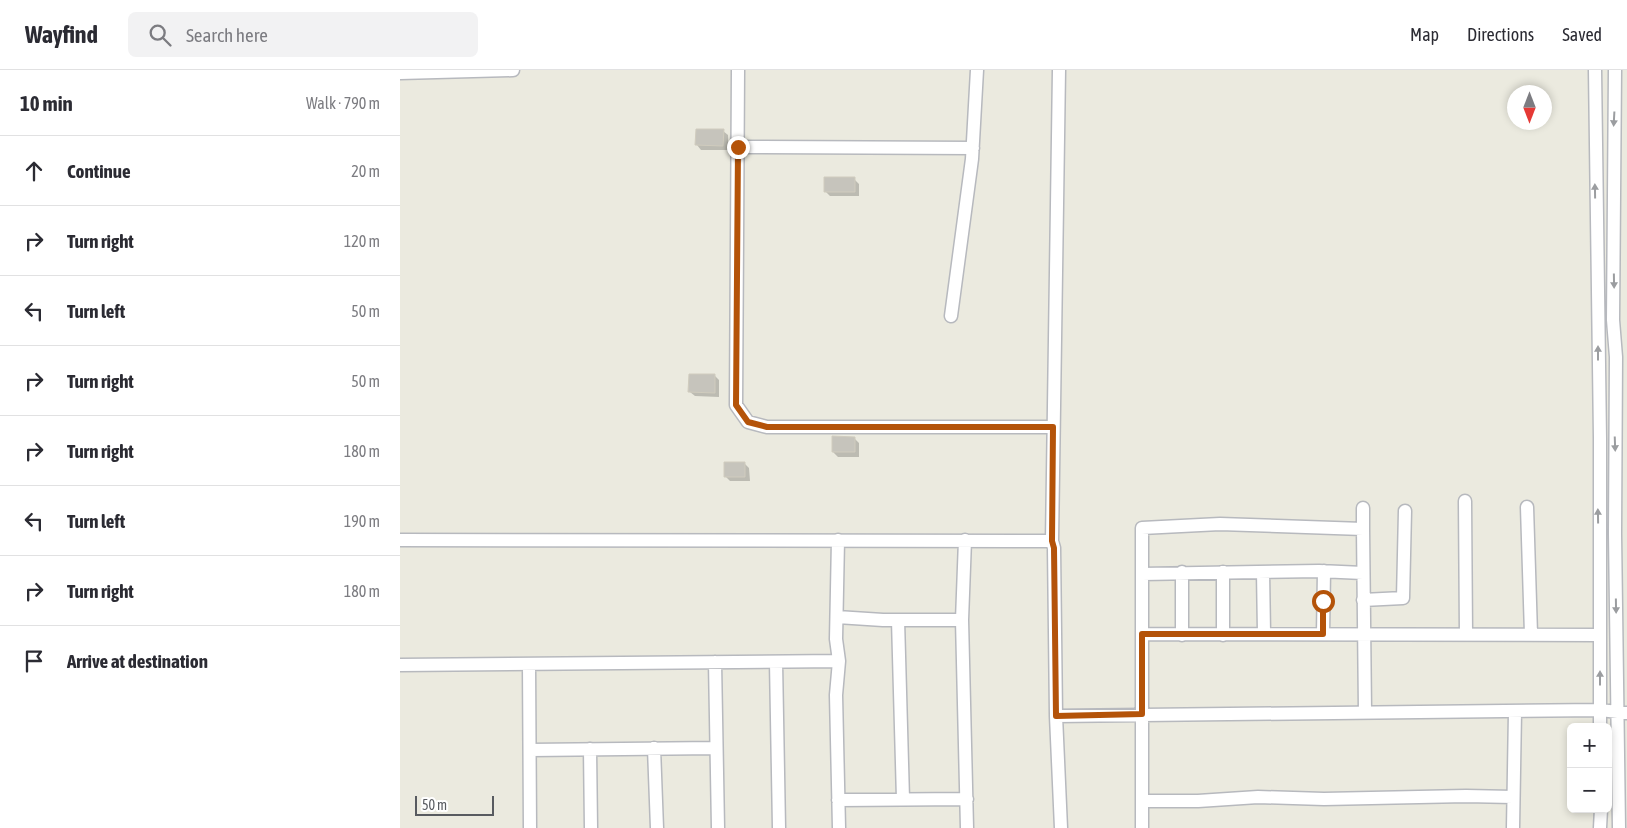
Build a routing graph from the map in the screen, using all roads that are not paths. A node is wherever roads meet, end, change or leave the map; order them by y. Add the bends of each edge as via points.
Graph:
1 (513, 70) edge
2 (738, 70) edge
3 (977, 70) edge
4 (1059, 70) edge
5 (1595, 70) edge
6 (1615, 70) edge
7 (400, 73) edge
8 (738, 147) junction
9 (973, 148) junction
10 (951, 316) dead end
11 (1053, 427) junction
12 (1465, 501) dead end
13 (1527, 507) dead end
14 (1363, 508) dead end
15 (1405, 511) dead end
16 (1363, 529) junction
17 (400, 540) edge
18 (838, 540) junction
19 (965, 540) junction
20 (1052, 541) junction
21 (1324, 571) junction
22 (1182, 572) junction
23 (1223, 572) junction
24 (1263, 572) junction
25 (1363, 573) junction
26 (1142, 574) junction
27 (1363, 600) junction
28 (837, 617) junction
29 (898, 620) junction
30 (962, 620) junction
31 (1264, 633) junction
32 (1142, 634) junction
33 (1323, 634) junction
34 (1363, 634) junction
35 (1466, 634) junction
36 (1531, 634) junction
37 (1182, 635) junction
38 (1223, 635) junction
39 (1600, 635) junction
40 (839, 661) junction
41 (714, 662) junction
42 (776, 662) junction
43 (529, 664) junction
44 (400, 665) edge
45 (1600, 710) junction
46 (1365, 712) junction
47 (1515, 712) junction
48 (1622, 712) edge
49 (1142, 714) junction
50 (1056, 716) junction
51 (1600, 723) edge
52 (654, 748) junction
53 (716, 748) junction
54 (590, 749) junction
55 (530, 750) junction
56 (1513, 797) junction
57 (967, 799) junction
58 (838, 800) junction
59 (903, 800) junction
60 (1142, 801) junction
61 (1601, 813) edge
62 (530, 828) edge
63 (591, 828) edge
64 (657, 828) edge
65 (718, 828) edge
66 (779, 828) edge
67 (839, 828) edge
68 (967, 828) edge
69 (1061, 828) edge
70 (1142, 828) edge
71 (1513, 828) edge
72 (1600, 828) edge
73 (1619, 828) edge

1 - 7 street
2 - 8 street
3 - 9 street
4 - 11 street
39 -> 5 street
6 -> 48 street via 1613,202
8 - 9 street
8 - 11 street via 736,405 748,422 767,427
9 - 10 street
11 - 20 street
12 - 35 street
13 - 36 street
14 - 16 street
15 - 27 street via 1403,598
16 - 25 street
16 - 26 street via 1220,524 1142,528
17 - 18 street
18 - 19 street
18 - 28 street
19 - 20 street
19 - 30 street
20 - 50 street
21 - 24 street
21 - 25 street
21 - 33 street
22 - 23 street
22 - 26 street
22 - 37 street
23 - 24 street
23 - 38 street
24 - 31 street
25 - 27 street
26 - 32 street
27 - 34 street
28 - 29 street
28 - 40 street
29 - 30 street
29 - 59 street
30 - 57 street
31 - 33 street
31 - 38 street
32 - 37 street
32 - 49 street
33 - 34 street
34 - 35 street
34 - 46 street
35 - 36 street
36 - 39 street
37 - 38 street
45 -> 39 street
40 - 42 street
40 - 58 street via 836,695
41 - 42 street
41 - 43 street
41 - 53 street
42 - 66 street
43 - 44 street
43 - 55 street
45 - 47 street
45 - 48 street
45 - 51 street
46 - 47 street
46 - 49 street
47 - 56 street
48 - 73 street
49 - 50 street
49 - 60 street
50 - 69 street
52 - 53 street
52 - 54 street
52 - 64 street
53 - 65 street
54 - 55 street
54 - 63 street
55 - 62 street
56 - 60 street via 1258,797
56 - 71 street
57 - 59 street
57 - 68 street
58 - 59 street
58 - 67 street
60 - 70 street
61 - 72 street

